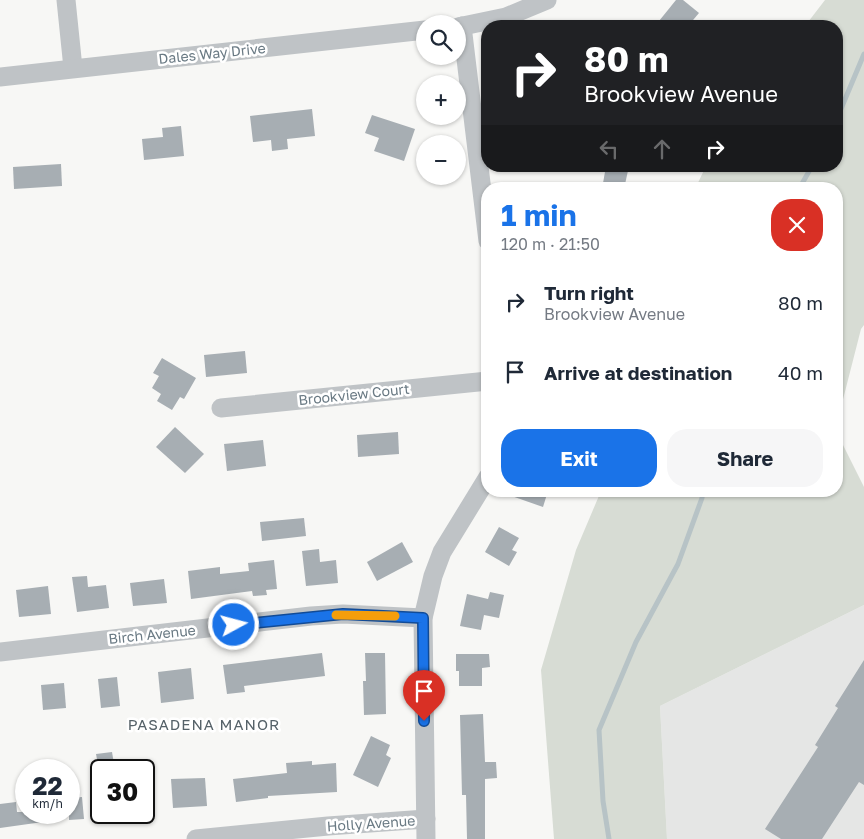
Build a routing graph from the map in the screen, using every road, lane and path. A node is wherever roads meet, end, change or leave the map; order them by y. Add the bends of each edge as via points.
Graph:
1 (66, 0) edge
2 (547, 0) edge
3 (491, 20) edge
4 (481, 22) edge
5 (466, 25) edge
6 (416, 31) edge
7 (465, 65) edge
8 (73, 68) junction
9 (0, 77) edge
10 (481, 187) edge
11 (481, 382) edge
12 (221, 408) dead end
13 (481, 488) edge
14 (423, 618) junction
15 (0, 652) edge
16 (426, 820) junction
17 (196, 839) edge
18 (426, 839) edge

1 - 8 street
2 - 3 street
4 - 5 street
6 - 8 street, Dales Way Drive
7 - 10 street
8 - 9 street, Dales Way Drive
11 - 12 street, Brookview Court
13 - 14 street via 442,552
14 - 15 street, Birch Avenue via 335,615
14 - 16 street
16 - 17 street, Holly Avenue
16 - 18 street

